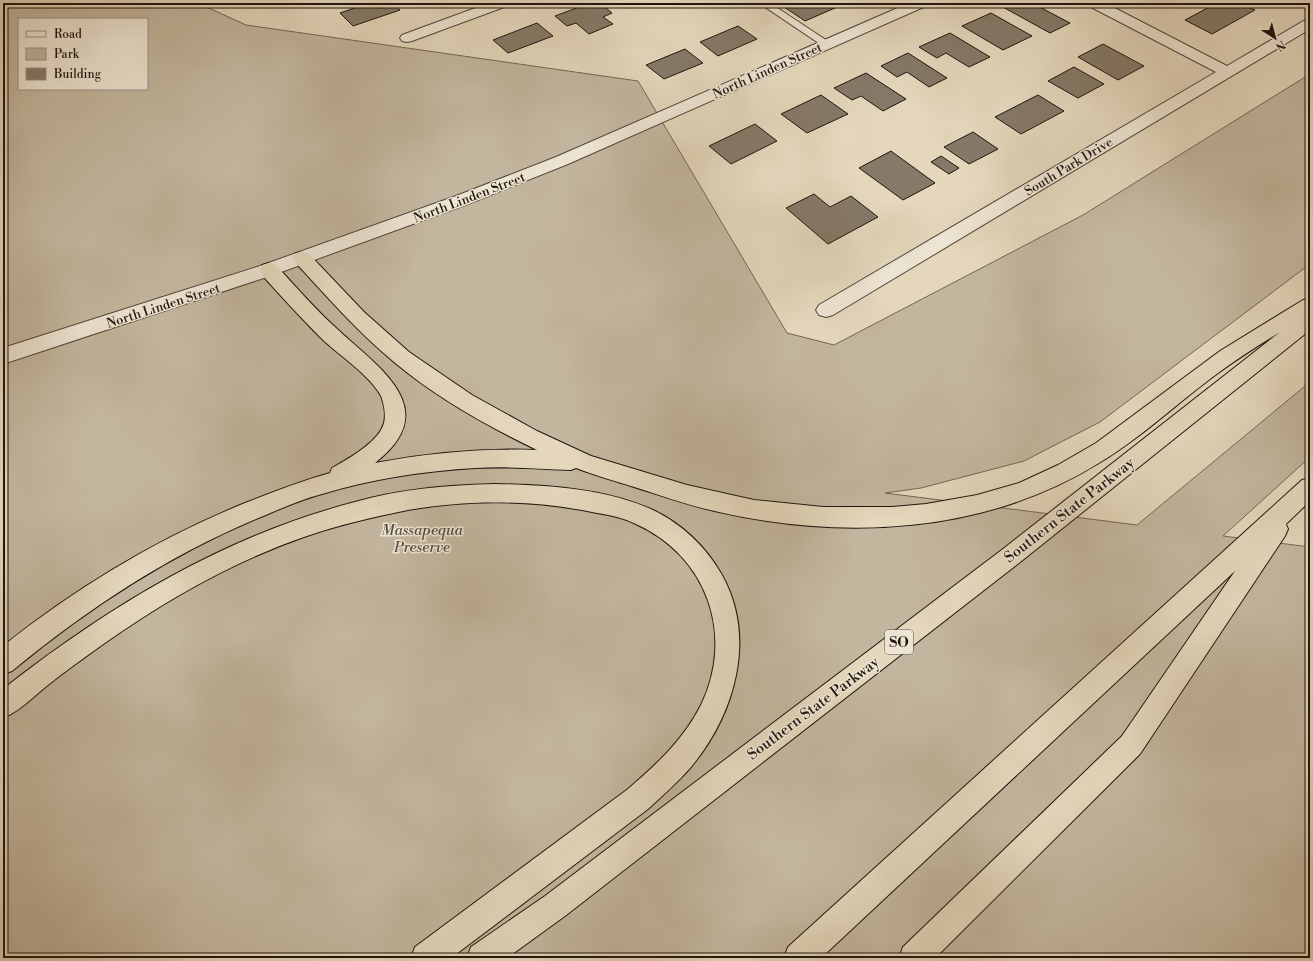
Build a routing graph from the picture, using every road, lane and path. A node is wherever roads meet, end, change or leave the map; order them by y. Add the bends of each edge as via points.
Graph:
1 (502, 3) edge
2 (764, 3) edge
3 (921, 3) edge
4 (1094, 3) edge
5 (1310, 23) edge
6 (406, 38) dead end
7 (827, 44) junction
8 (1227, 72) junction
9 (302, 258) junction
10 (269, 270) junction
11 (1310, 305) edge
12 (826, 310) dead end
13 (1310, 319) edge
14 (3, 356) edge
15 (582, 461) junction
16 (329, 482) junction
17 (1304, 492) edge
18 (3, 662) edge
19 (3, 705) edge
20 (426, 958) edge
21 (482, 958) edge
22 (799, 958) edge
23 (914, 958) edge

1 - 6 street
2 - 7 lane
3 - 7 street, North Linden Street
4 - 8 street
5 - 8 street, South Park Drive
7 - 9 street, North Linden Street via 528,174 402,223
8 - 12 street, South Park Drive
9 - 10 street, North Linden Street
9 - 15 highway via 357,317 417,369 492,418
10 - 14 street, North Linden Street
10 - 16 highway via 327,332 383,384 390,394 394,408 394,424 386,438 360,463
11 - 15 highway via 1226,356 1126,434 1096,454 1063,473 1025,490 984,503 896,518 789,513 739,506 687,494
13 - 21 highway, Southern State Parkway / SO via 1011,556 554,906
15 - 16 highway via 478,459 388,470
16 - 18 highway via 240,515 144,562 87,598
17 - 22 highway
17 - 23 highway via 1131,746
19 - 20 highway via 73,651 180,583 273,538 363,509 451,495 531,494 605,505 637,513 662,526 686,544 702,562 716,585 726,614 725,674 713,708 694,739 670,770 638,799

